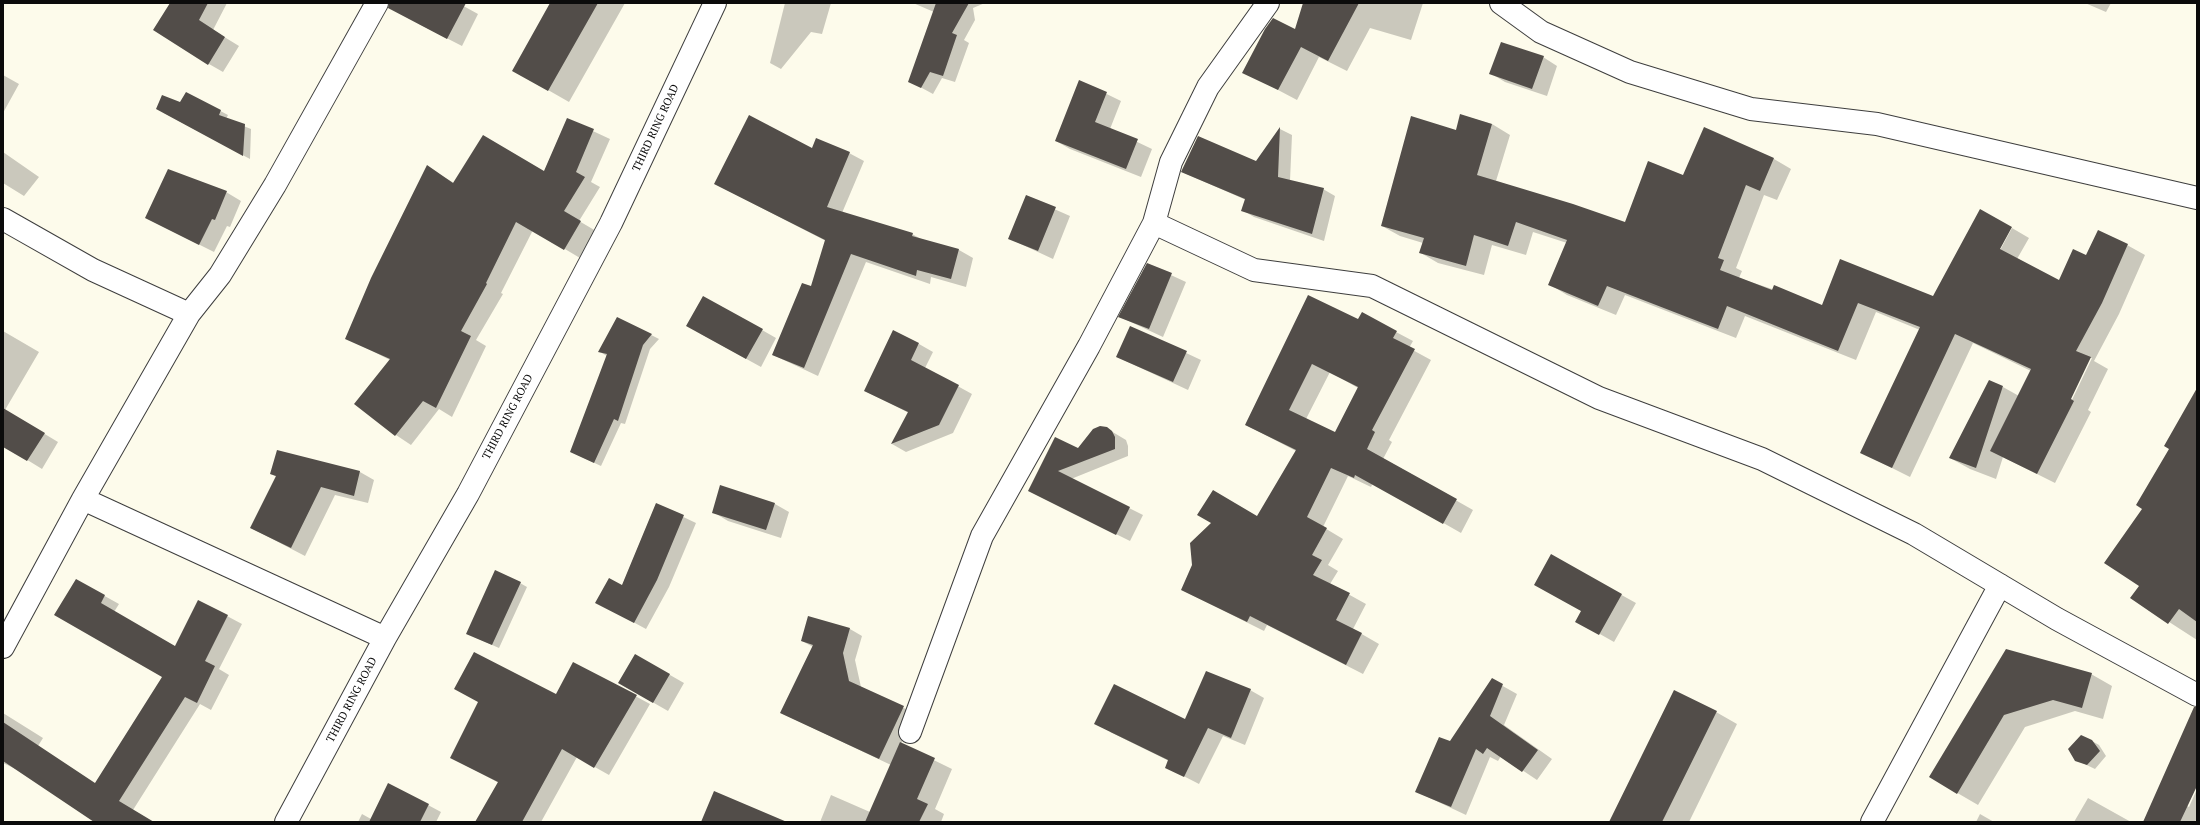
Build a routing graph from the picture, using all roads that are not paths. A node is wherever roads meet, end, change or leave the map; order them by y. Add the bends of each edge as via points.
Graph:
1 (376, 3) edge
2 (715, 3) edge
3 (1268, 3) edge
4 (1501, 3) edge
5 (2197, 198) edge
6 (3, 219) edge
7 (1154, 223) junction
8 (189, 314) junction
9 (83, 499) junction
10 (2000, 585) junction
11 (385, 638) junction
12 (3, 647) edge
13 (2197, 695) edge
14 (910, 732) dead end
15 (286, 822) edge
16 (1872, 822) edge

1 - 8 street via 275,185 220,275
2 - 11 street, THIRD RING ROAD via 611,223 468,494
3 - 7 street via 1208,87 1171,162
4 - 5 street via 1541,32 1630,72 1750,109 1877,124
6 - 8 street via 93,270
7 - 10 street via 1254,270 1372,286 1599,398 1762,459 1914,534
7 - 14 street via 1089,346 982,536
8 - 9 street
9 - 11 street
9 - 12 street
10 - 13 street
10 - 16 street
11 - 15 street, THIRD RING ROAD

